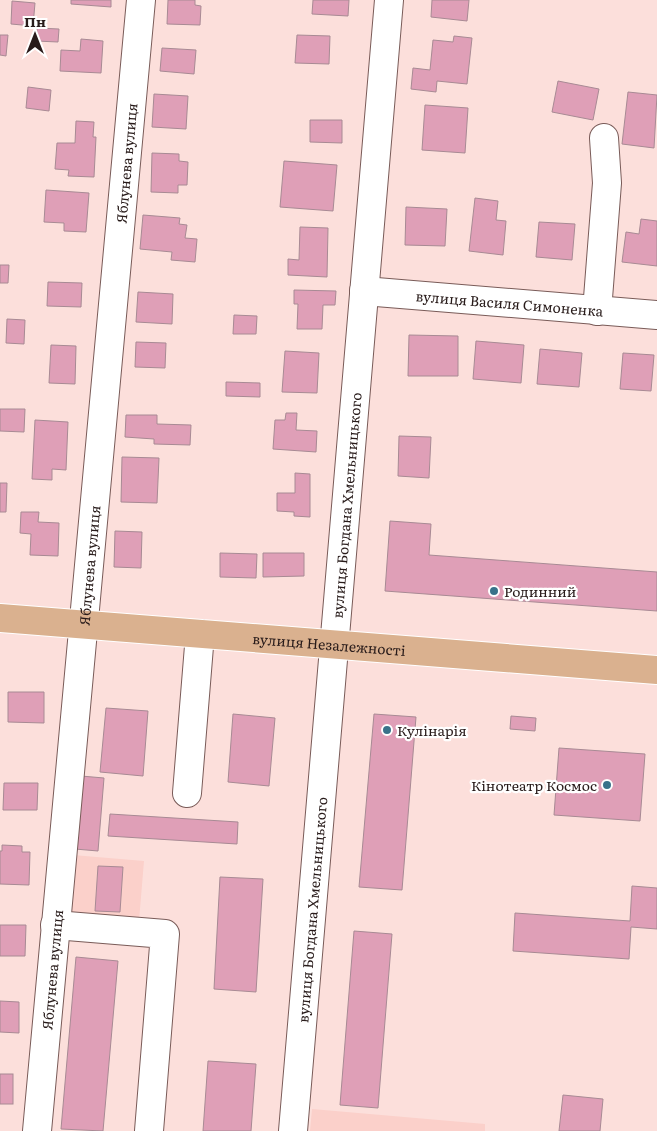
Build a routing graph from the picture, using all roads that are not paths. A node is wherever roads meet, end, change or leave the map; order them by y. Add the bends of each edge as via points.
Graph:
1 (141, 0) edge
2 (389, 0) edge
3 (604, 138) dead end
4 (364, 291) junction
5 (597, 310) junction
6 (657, 316) edge
7 (0, 618) edge
8 (83, 624) junction
9 (200, 634) junction
10 (333, 643) junction
11 (657, 670) edge
12 (187, 793) dead end
13 (55, 925) junction
14 (37, 1131) edge
15 (149, 1131) edge
16 (293, 1131) edge

1 - 8 street, Яблунева вулиця
2 - 4 street, вулиця Богдана Хмельницького
3 - 5 street via 607,182
4 - 5 street, вулиця Василя Симоненка
4 - 10 street, вулиця Богдана Хмельницького
5 - 6 street, вулиця Василя Симоненка
7 - 8 main road, вулиця Незалежності
8 - 9 main road, вулиця Незалежності
8 - 13 street, Яблунева вулиця
9 - 10 main road, вулиця Незалежності
9 - 12 street
10 - 11 main road, вулиця Незалежності
10 - 16 street, вулиця Богдана Хмельницького
13 - 14 street, Яблунева вулиця
13 - 15 street via 165,934

